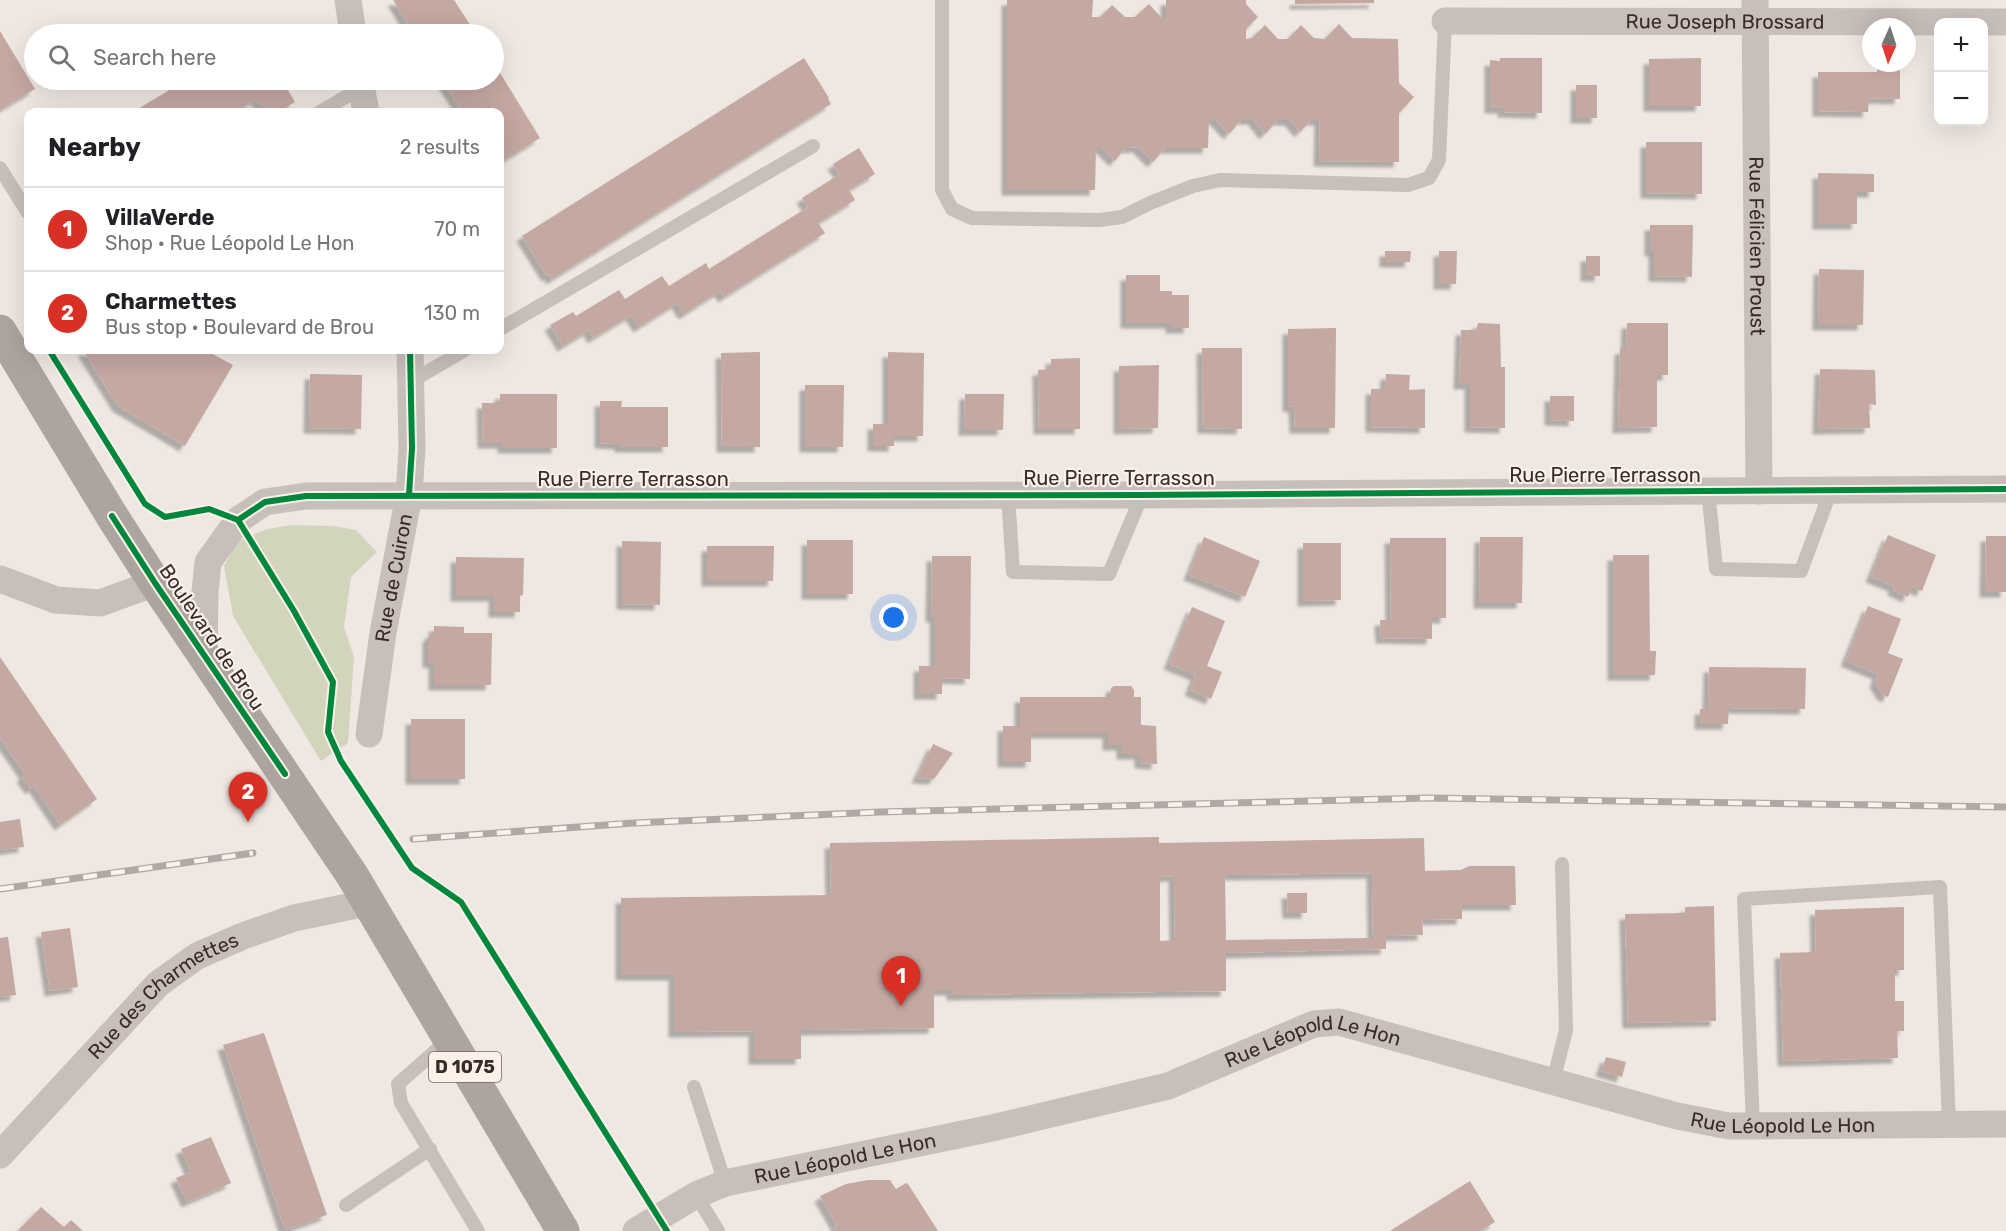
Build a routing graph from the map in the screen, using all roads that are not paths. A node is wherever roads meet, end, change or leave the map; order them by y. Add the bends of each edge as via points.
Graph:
1 (348, 0) edge
2 (942, 0) edge
3 (1755, 11) edge
4 (1445, 21) joint
5 (2006, 22) edge
6 (352, 24) edge
7 (363, 93) edge
8 (329, 108) edge
9 (813, 146) dead end
10 (0, 168) edge
11 (24, 207) edge
12 (504, 327) edge
13 (0, 331) edge
14 (410, 354) edge
15 (458, 354) edge
16 (410, 382) junction
17 (2006, 489) edge
18 (1708, 490) junction
19 (1759, 490) junction
20 (1831, 490) junction
21 (409, 495) junction
22 (1008, 495) junction
23 (1142, 495) junction
24 (0, 579) edge
25 (155, 584) junction
26 (204, 657) junction
27 (369, 734) dead end
28 (1562, 864) dead end
29 (367, 903) junction
30 (449, 1039) junction
31 (1553, 1082) junction
32 (694, 1087) dead end
33 (1949, 1124) junction
34 (2006, 1124) edge
35 (1754, 1126) junction
36 (430, 1149) junction
37 (0, 1155) edge
38 (725, 1183) junction
39 (696, 1195) junction
40 (346, 1205) dead end
41 (478, 1231) edge
42 (563, 1231) edge
43 (636, 1231) edge
44 (718, 1231) edge

1 - 6 street
2 - 4 lane via 942,190 952,209 972,218 1122,217 1193,186 1220,180 1408,185 1429,178 1439,160
3 - 4 street, Rue Joseph Brossard
3 - 5 street, Rue Joseph Brossard
3 - 19 street, Rue Félicien Proust
7 - 8 lane
9 - 12 lane
10 - 11 lane
13 - 25 main road, Boulevard de Brou / D 1075
14 - 16 street, Rue de Cuiron
15 - 16 lane
16 - 21 street, Rue de Cuiron
17 - 20 street, Rue Pierre Terrasson
18 - 19 street, Rue Pierre Terrasson
18 - 20 lane via 1716,569 1801,571
18 - 23 street, Rue Pierre Terrasson
19 - 20 street, Rue Pierre Terrasson
21 - 22 street, Rue Pierre Terrasson
21 - 26 street, Rue Pierre Terrasson via 306,496 265,502 238,520 208,562
21 - 27 street, Rue de Cuiron
22 - 23 street, Rue Pierre Terrasson
22 - 23 lane via 1013,572 1109,574
24 - 25 street via 56,600 100,603
25 - 26 main road, Boulevard de Brou / D 1075
26 - 29 main road, Boulevard de Brou / D 1075 via 324,832
28 - 31 lane via 1566,1030
29 - 30 main road, Boulevard de Brou / D 1075
29 - 37 street, Rue des Charmettes via 294,918 197,956 158,984
30 - 36 lane via 398,1084 401,1103
30 - 42 main road, Boulevard de Brou / D 1075
31 - 35 street, Rue Léopold Le Hon via 1677,1116 1729,1126
31 - 38 street, Rue Léopold Le Hon via 1339,1022 1314,1024 1168,1086 992,1128
32 - 38 lane
33 - 34 street, Rue Léopold Le Hon
33 - 35 street, Rue Léopold Le Hon
33 - 35 lane via 1940,887 1744,898
36 - 40 lane
36 - 41 lane
38 - 39 street, Rue Léopold Le Hon
39 - 43 street, Rue Léopold Le Hon
39 - 44 lane

